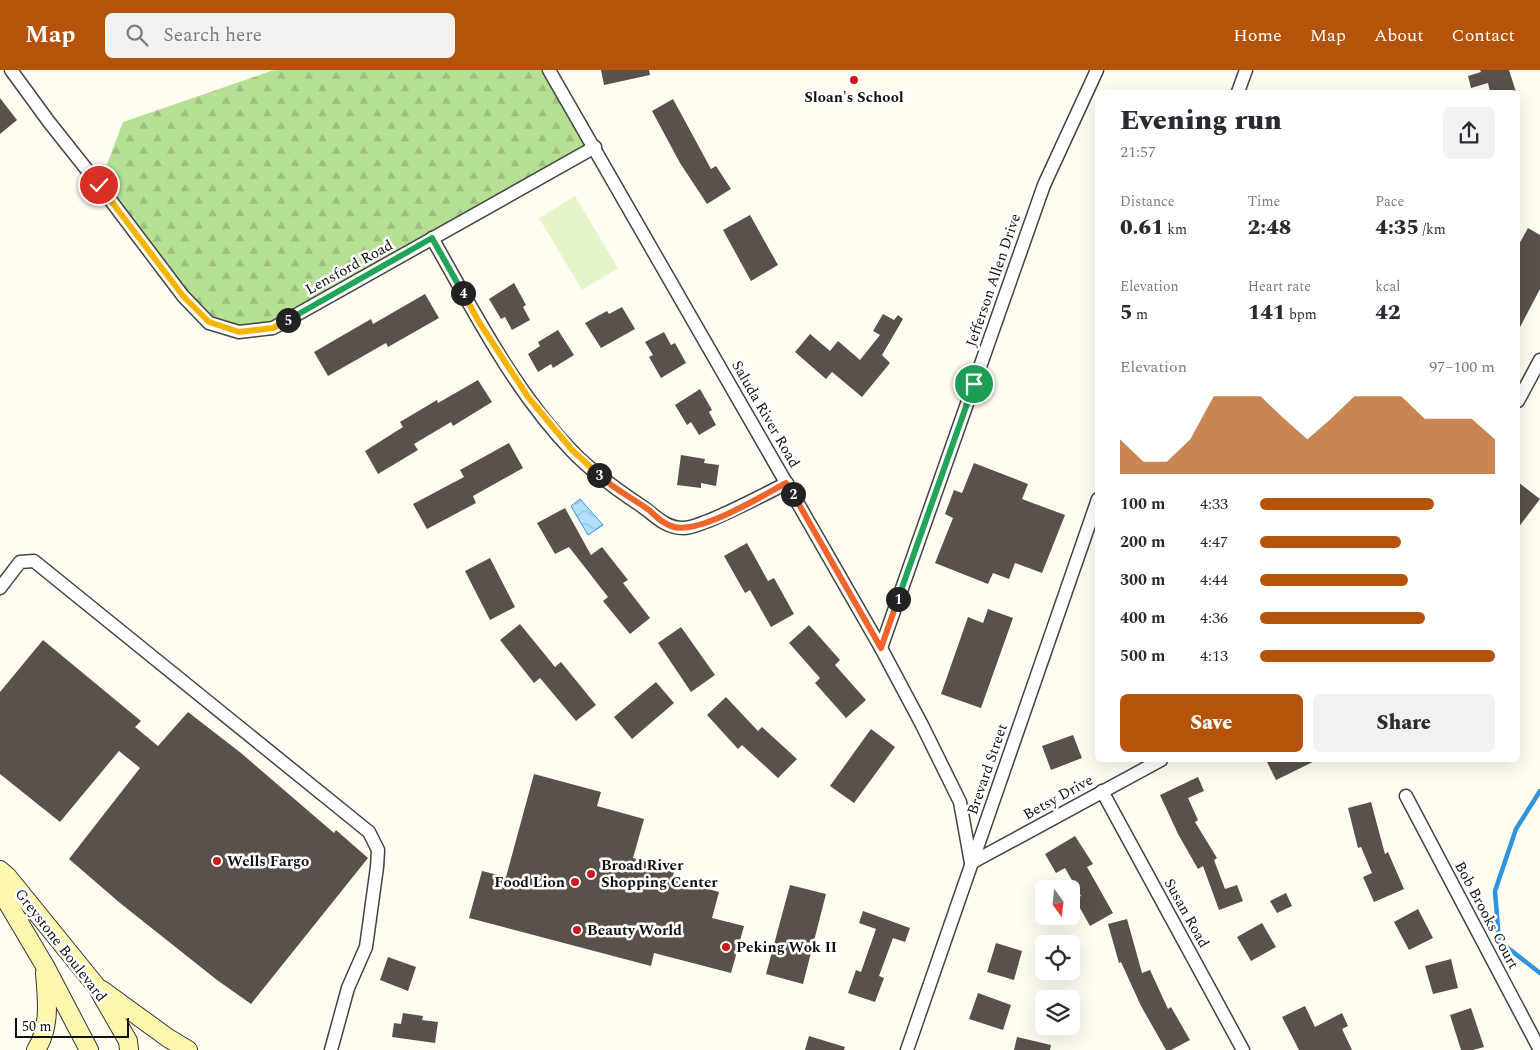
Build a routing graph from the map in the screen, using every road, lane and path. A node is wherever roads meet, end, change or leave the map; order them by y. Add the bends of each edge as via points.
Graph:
1 (11, 70) edge
2 (549, 70) edge
3 (1097, 70) edge
4 (1246, 70) edge
5 (1239, 90) edge
6 (595, 147) junction
7 (432, 238) junction
8 (1540, 360) edge
9 (1520, 397) edge
10 (786, 483) junction
11 (1095, 508) edge
12 (0, 588) edge
13 (881, 648) junction
14 (1157, 762) edge
15 (1102, 791) junction
16 (1406, 796) dead end
17 (972, 863) junction
18 (0, 870) edge
19 (0, 890) edge
20 (45, 966) junction
21 (97, 986) junction
22 (36, 1050) edge
23 (90, 1050) edge
24 (129, 1050) edge
25 (188, 1050) edge
26 (331, 1050) edge
27 (907, 1050) edge
28 (1243, 1050) edge
29 (1540, 1050) edge

1 - 7 street, Lensford Road via 183,296 209,322 239,332 273,328
2 - 6 street, Saluda River Road
3 - 13 street, Jefferson Allen Drive via 1044,185
4 - 5 street
6 - 7 street, Lensford Road
6 - 10 street, Saluda River Road
7 - 10 street via 479,322 528,397 572,450 610,485 660,521 673,527 693,527
8 - 9 street
10 - 13 street, Saluda River Road
11 - 17 street, Brevard Street
12 - 26 street via 20,562 34,561 369,832 378,850 378,867 366,947 348,988
13 - 17 street, Saluda River Road via 960,802
14 - 15 street, Betsy Drive
15 - 17 street, Betsy Drive
15 - 28 street, Susan Road
16 - 29 street, Bob Brooks Court
17 - 27 street, Brevard Street
18 - 21 main road, Greystone Boulevard
19 - 20 main road, Greystone Boulevard
20 - 22 main road via 46,1026
20 - 23 main road, Greystone Boulevard
21 - 24 main road, Greystone Boulevard via 128,1041
21 - 25 main road

